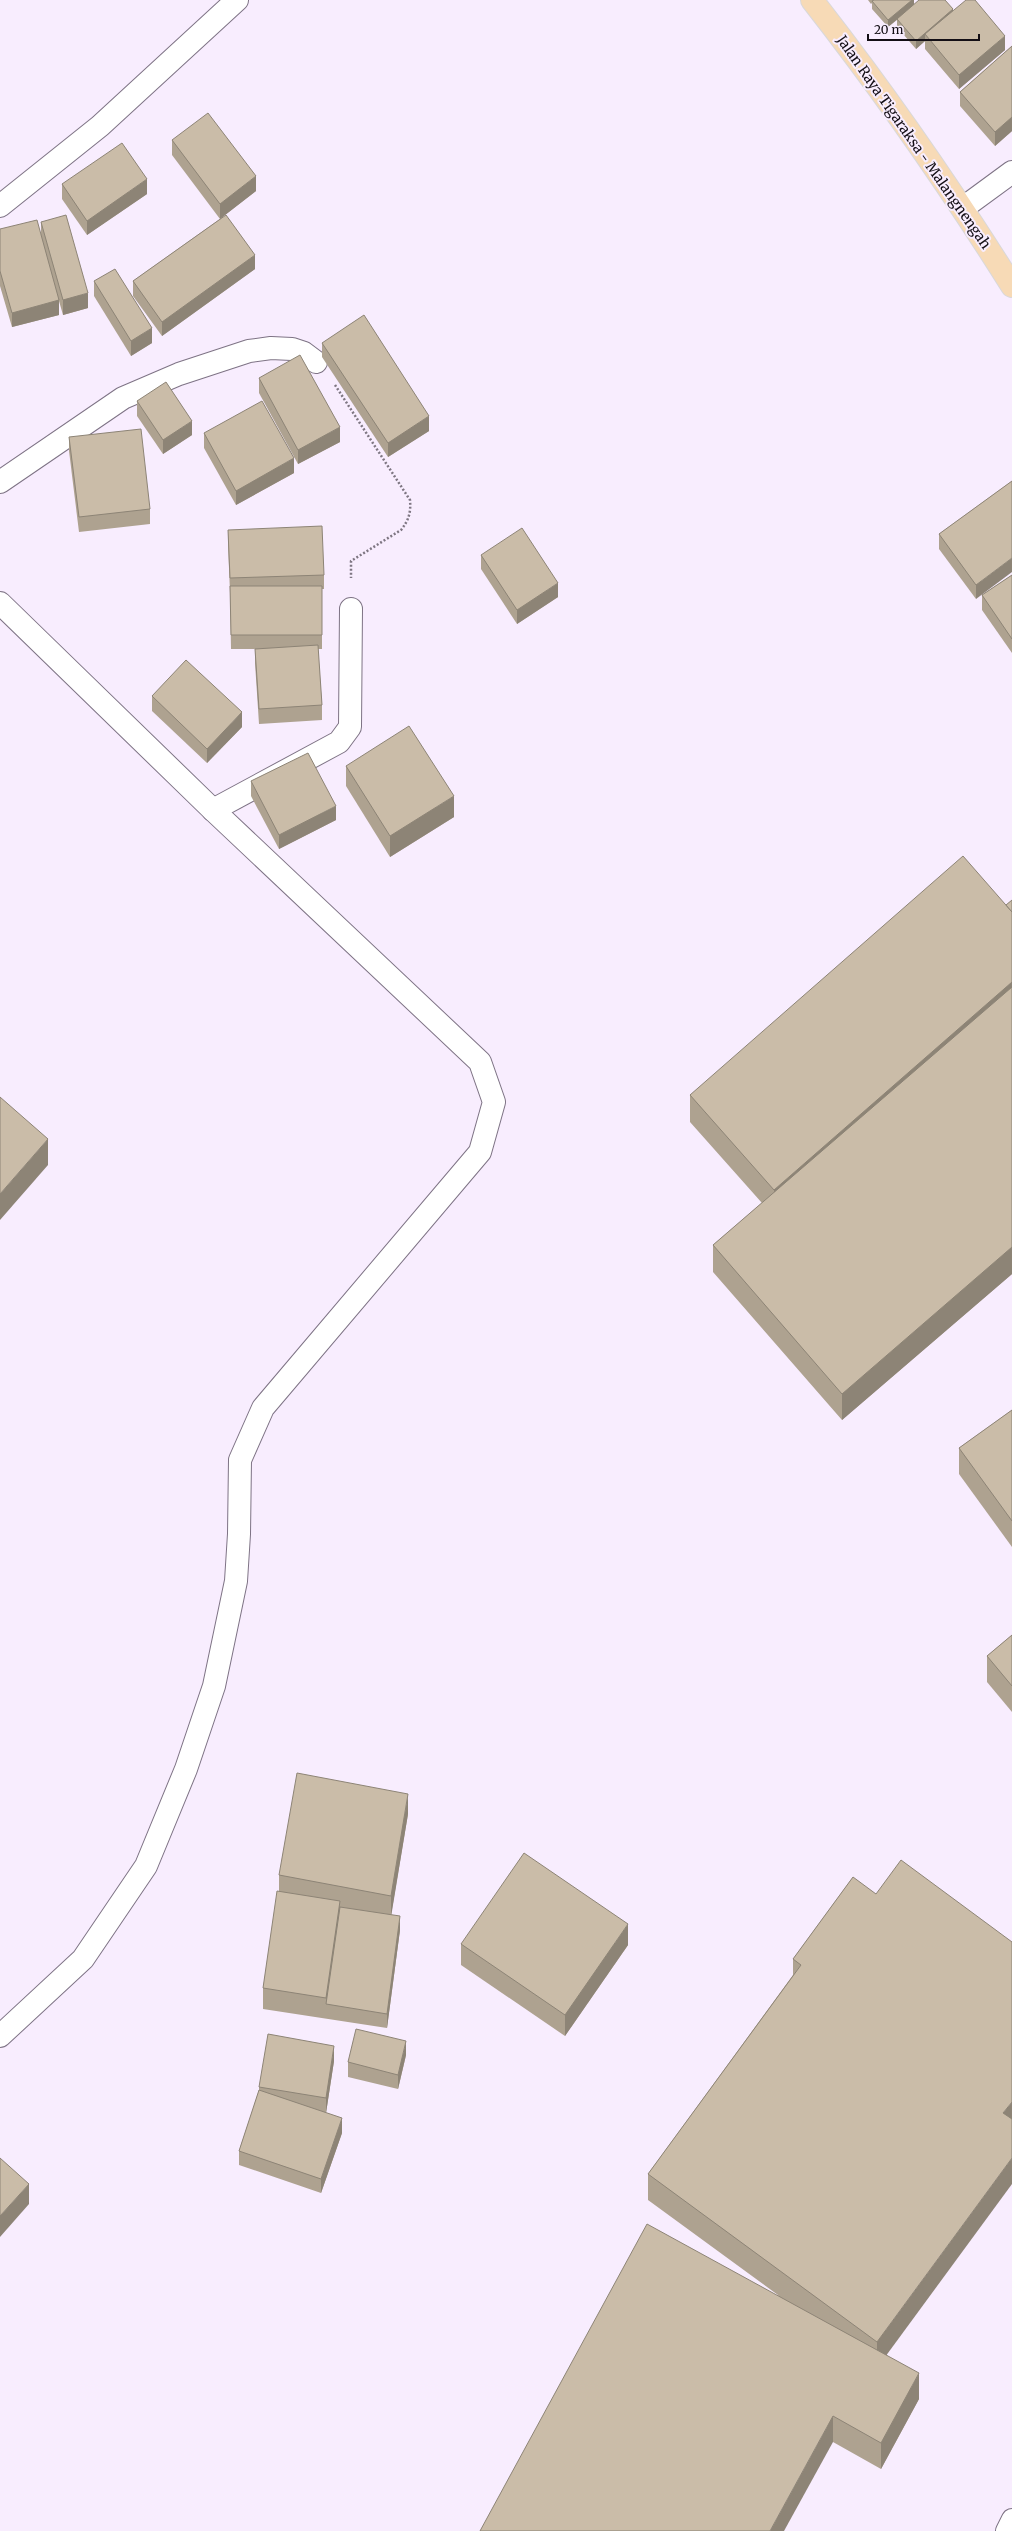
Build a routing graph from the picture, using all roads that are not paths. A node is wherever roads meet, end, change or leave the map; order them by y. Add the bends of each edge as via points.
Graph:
1 (237, 0) edge
2 (812, 0) edge
3 (1012, 172) edge
4 (0, 206) edge
5 (963, 208) junction
6 (1012, 286) edge
7 (316, 362) road end
8 (0, 482) edge
9 (0, 603) edge
10 (351, 609) road end
11 (213, 810) junction
12 (0, 2036) edge
13 (1012, 2519) edge
14 (1006, 2531) edge

1 - 4 street via 100,126
2 - 5 main road, Jalan Raya Tigaraksa - Malangnengah via 865,68
3 - 5 street
5 - 6 main road, Jalan Raya Tigaraksa - Malangnengah
7 - 8 street via 292,349 271,348 249,351 179,374 122,398
9 - 11 street
10 - 11 street via 350,727 346,735 339,742
11 - 12 street via 480,1062 494,1102 480,1152 263,1408 240,1460 236,1581 214,1686 186,1769 146,1866 83,1959
13 - 14 lane

